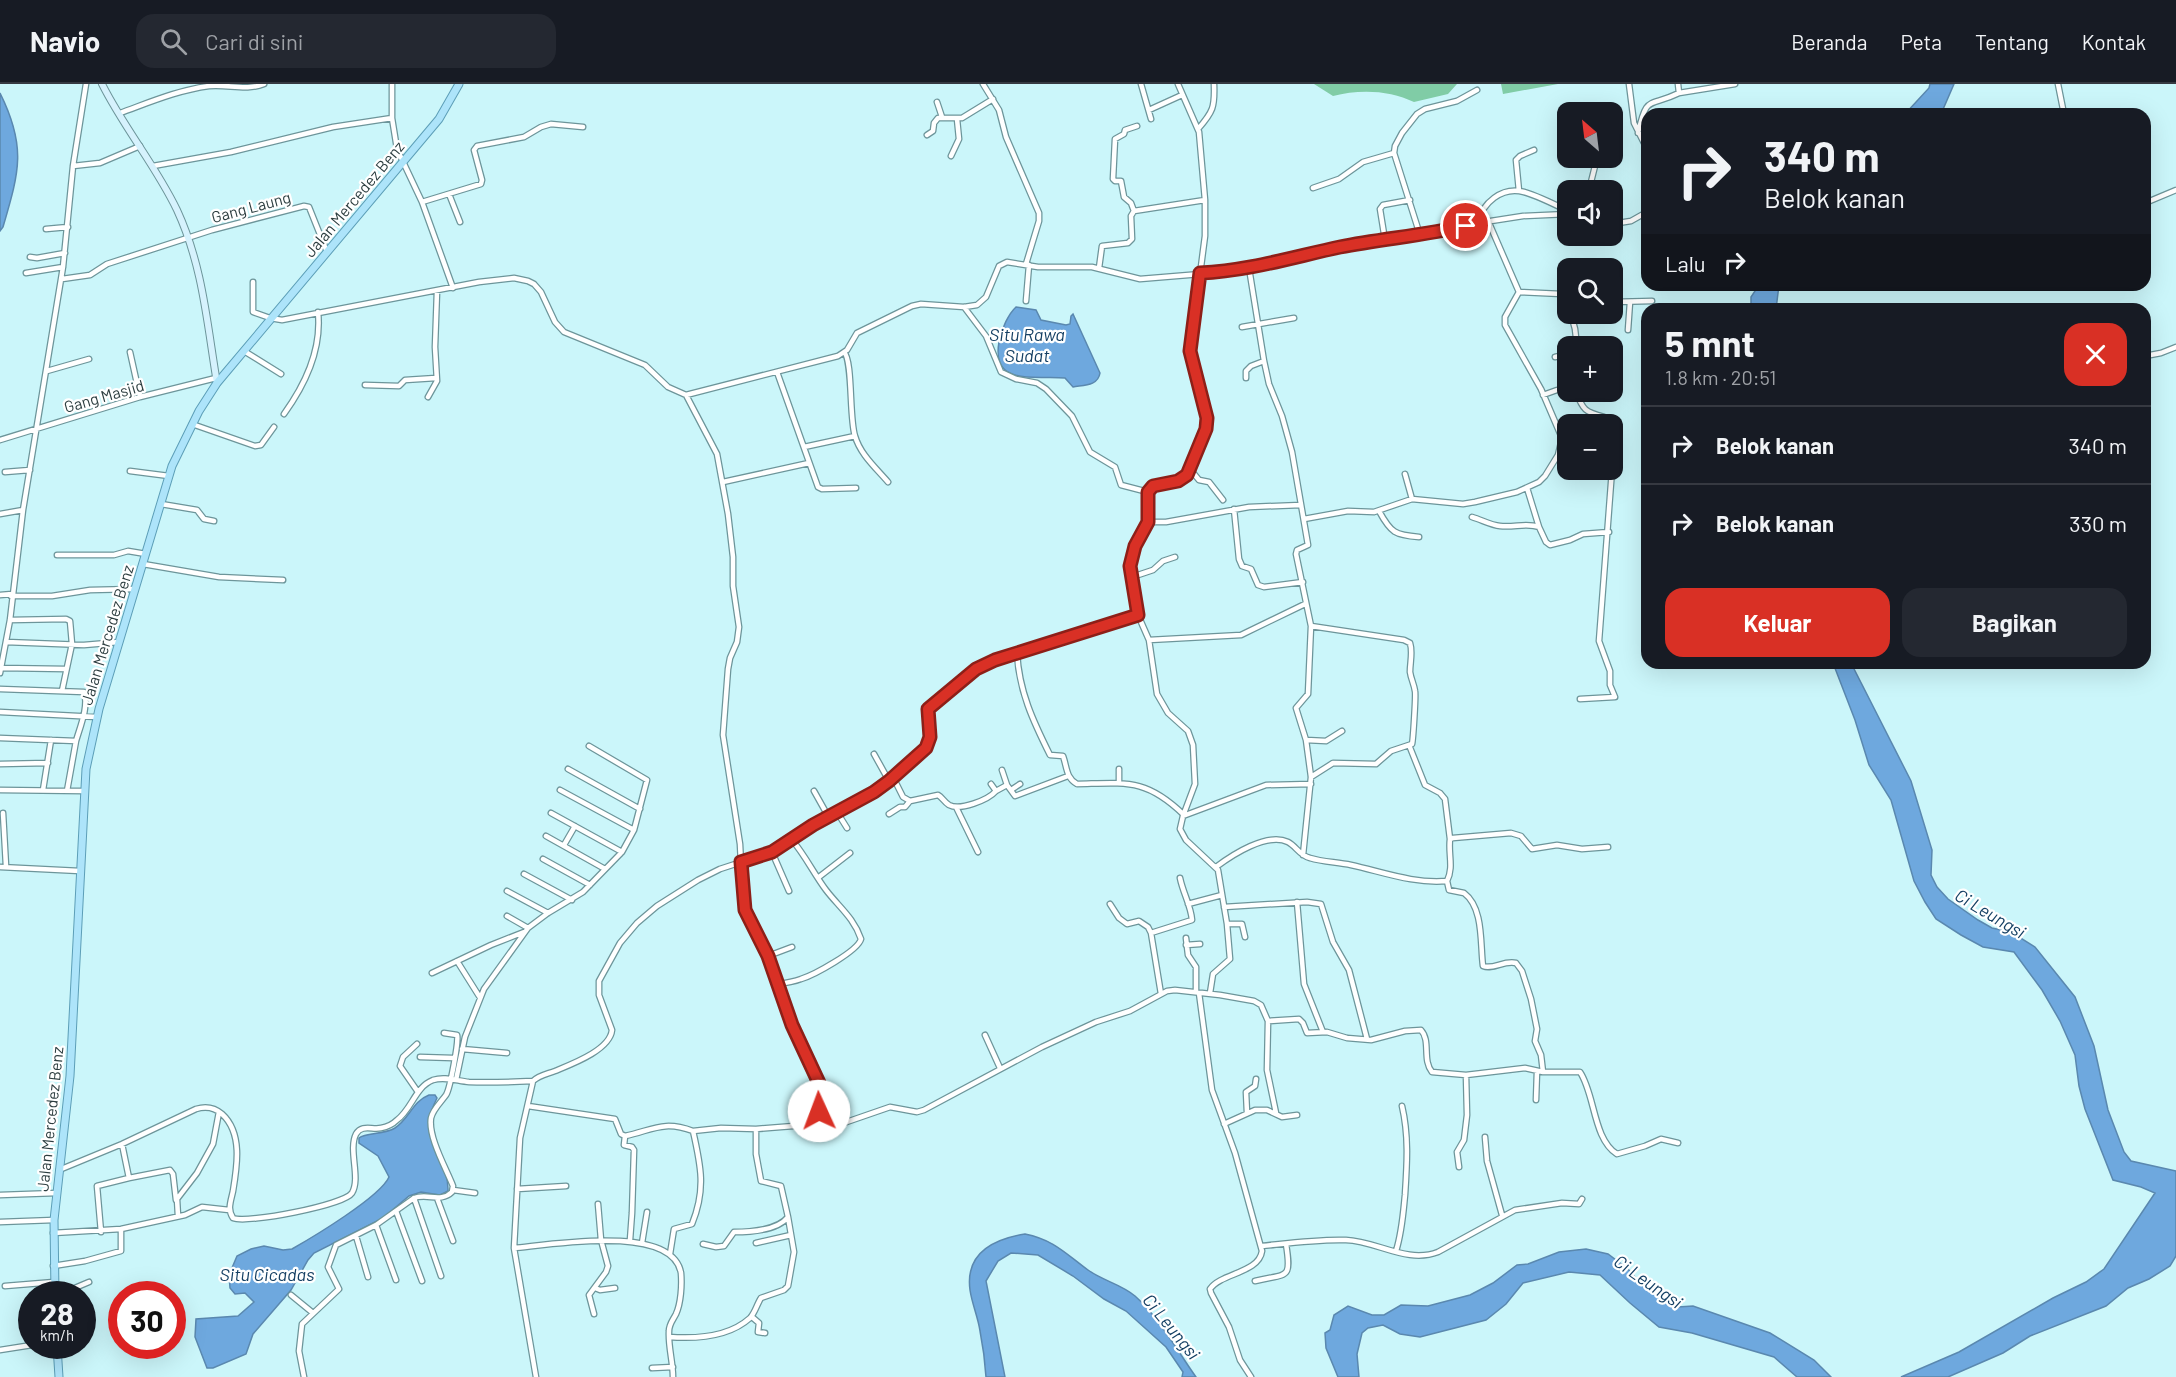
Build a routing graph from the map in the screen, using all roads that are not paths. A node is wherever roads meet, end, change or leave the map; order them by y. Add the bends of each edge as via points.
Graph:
1 (86, 84) edge
2 (102, 84) edge
3 (264, 84) edge
4 (392, 84) edge
5 (459, 84) edge
6 (983, 84) edge
7 (1141, 84) edge
8 (1178, 84) edge
9 (1214, 84) edge
10 (1629, 84) edge
11 (1678, 84) edge
12 (1735, 84) edge
13 (2058, 84) edge
14 (1477, 90) dead end
15 (1679, 93) junction
16 (1182, 95) junction
17 (993, 99) junction
18 (937, 102) dead end
19 (1646, 108) edge
20 (2063, 108) edge
21 (1149, 110) junction
22 (120, 113) junction
23 (942, 117) junction
24 (392, 118) junction
25 (957, 119) junction
26 (1151, 119) dead end
27 (1641, 120) edge
28 (1137, 126) dead end
29 (583, 127) dead end
30 (1198, 129) junction
31 (1638, 133) junction
32 (927, 135) dead end
33 (1641, 138) edge
34 (140, 146) junction
35 (1534, 150) dead end
36 (1394, 153) junction
37 (951, 156) dead end
38 (402, 164) junction
39 (73, 166) junction
40 (153, 166) junction
41 (1313, 188) dead end
42 (2176, 190) edge
43 (1519, 191) junction
44 (449, 194) junction
45 (1205, 200) junction
46 (1410, 200) junction
47 (2151, 200) edge
48 (422, 202) junction
49 (1557, 207) edge
50 (1134, 211) junction
51 (1557, 213) edge
52 (1641, 215) edge
53 (460, 222) dead end
54 (1623, 222) edge
55 (1489, 223) junction
56 (1478, 224) junction
57 (68, 227) junction
58 (46, 229) dead end
59 (1420, 235) junction
60 (188, 238) junction
61 (1385, 240) junction
62 (327, 252) junction
63 (65, 253) junction
64 (30, 257) dead end
65 (1028, 265) junction
66 (63, 267) junction
67 (1099, 268) junction
68 (1249, 268) junction
69 (26, 273) dead end
70 (1200, 273) junction
71 (62, 279) junction
72 (252, 282) dead end
73 (453, 288) junction
74 (437, 291) junction
75 (1519, 292) junction
76 (1557, 294) edge
77 (1026, 301) dead end
78 (1652, 301) dead end
79 (1623, 302) edge
80 (1630, 302) junction
81 (964, 307) junction
82 (318, 312) junction
83 (270, 318) junction
84 (1294, 318) dead end
85 (1258, 324) junction
86 (1242, 327) dead end
87 (1628, 330) dead end
88 (2176, 347) edge
89 (244, 351) junction
90 (130, 352) dead end
91 (844, 352) junction
92 (2151, 355) edge
93 (89, 359) dead end
94 (1264, 362) junction
95 (47, 370) junction
96 (777, 372) junction
97 (281, 374) dead end
98 (436, 378) junction
99 (1246, 378) dead end
100 (217, 381) junction
101 (365, 385) dead end
102 (1557, 390) dead end
103 (686, 395) junction
104 (1543, 395) junction
105 (140, 397) junction
106 (428, 397) dead end
107 (1580, 402) edge
108 (284, 414) dead end
109 (1593, 414) edge
110 (192, 424) junction
111 (274, 427) dead end
112 (37, 429) junction
113 (855, 436) junction
114 (0, 440) edge
115 (804, 447) junction
116 (809, 463) junction
117 (1190, 469) junction
118 (30, 470) junction
119 (130, 471) dead end
120 (5, 472) dead end
121 (1405, 474) dead end
122 (169, 476) junction
123 (1612, 480) edge
124 (723, 482) junction
125 (888, 482) dead end
126 (856, 488) dead end
127 (1527, 488) junction
128 (1148, 492) junction
129 (1223, 500) dead end
130 (1412, 500) junction
131 (161, 504) junction
132 (1301, 505) junction
133 (23, 510) junction
134 (1234, 510) junction
135 (1379, 511) junction
136 (0, 514) edge
137 (1472, 517) dead end
138 (1304, 519) junction
139 (214, 522) dead end
140 (1148, 522) junction
141 (1539, 527) junction
142 (1609, 532) junction
143 (1419, 537) dead end
144 (146, 554) junction
145 (57, 555) dead end
146 (1175, 557) dead end
147 (143, 564) junction
148 (1132, 577) junction
149 (283, 580) dead end
150 (1303, 582) junction
151 (135, 590) junction
152 (0, 595) edge
153 (12, 595) junction
154 (1305, 604) junction
155 (1138, 615) junction
156 (10, 620) junction
157 (1311, 626) junction
158 (1149, 640) junction
159 (6, 642) junction
160 (119, 642) junction
161 (72, 645) junction
162 (1017, 653) junction
163 (66, 669) junction
164 (1, 670) edge
165 (0, 689) edge
166 (62, 691) junction
167 (1580, 699) dead end
168 (0, 712) edge
169 (82, 717) junction
170 (97, 717) junction
171 (1342, 731) dead end
172 (0, 738) edge
173 (51, 740) junction
174 (1306, 740) junction
175 (76, 741) junction
176 (1409, 745) junction
177 (589, 746) dead end
178 (874, 754) dead end
179 (48, 763) junction
180 (0, 764) edge
181 (568, 769) dead end
182 (1119, 769) dead end
183 (1002, 770) dead end
184 (1068, 776) junction
185 (1311, 777) junction
186 (891, 779) junction
187 (1119, 783) junction
188 (991, 784) dead end
189 (1020, 784) dead end
190 (1311, 784) junction
191 (1009, 787) junction
192 (0, 790) edge
193 (43, 790) junction
194 (67, 790) junction
195 (561, 790) dead end
196 (84, 791) junction
197 (814, 791) dead end
198 (996, 791) junction
199 (910, 801) junction
200 (956, 807) junction
201 (640, 809) junction
202 (837, 812) junction
203 (3, 813) dead end
204 (551, 813) dead end
205 (890, 814) dead end
206 (1183, 815) junction
207 (828, 816) junction
208 (575, 826) junction
209 (847, 828) dead end
210 (634, 830) junction
211 (546, 836) dead end
212 (1450, 839) junction
213 (792, 840) junction
214 (564, 845) junction
215 (1608, 847) dead end
216 (622, 852) junction
217 (772, 852) junction
218 (978, 852) dead end
219 (850, 854) dead end
220 (1303, 855) junction
221 (543, 859) dead end
222 (741, 862) junction
223 (6, 866) junction
224 (0, 867) edge
225 (1216, 867) junction
226 (605, 869) junction
227 (80, 871) junction
228 (524, 874) dead end
229 (819, 877) junction
230 (1180, 878) dead end
231 (1447, 882) junction
232 (590, 885) junction
233 (507, 891) dead end
234 (789, 891) dead end
235 (1222, 895) junction
236 (572, 900) junction
237 (1297, 902) junction
238 (1110, 904) dead end
239 (1188, 904) junction
240 (1224, 907) junction
241 (548, 913) junction
242 (507, 916) dead end
243 (1227, 924) junction
244 (526, 930) junction
245 (1151, 933) junction
246 (1245, 937) dead end
247 (1186, 938) dead end
248 (1200, 944) dead end
249 (1186, 945) junction
250 (792, 947) dead end
251 (768, 956) junction
252 (457, 961) junction
253 (432, 973) dead end
254 (777, 984) junction
255 (1198, 993) junction
256 (1210, 993) junction
257 (1161, 994) junction
258 (479, 996) junction
259 (1268, 1021) junction
260 (1323, 1032) junction
261 (444, 1033) dead end
262 (985, 1035) dead end
263 (1367, 1039) junction
264 (417, 1044) dead end
265 (462, 1049) junction
266 (507, 1053) dead end
267 (420, 1057) dead end
268 (453, 1058) junction
269 (1000, 1068) junction
270 (1537, 1071) junction
271 (1543, 1072) junction
272 (1466, 1075) junction
273 (454, 1079) junction
274 (1256, 1079) dead end
275 (533, 1081) junction
276 (418, 1092) junction
277 (1536, 1100) dead end
278 (528, 1106) junction
279 (1402, 1106) dead end
280 (219, 1112) junction
281 (1247, 1113) junction
282 (1276, 1113) junction
283 (1297, 1115) dead end
284 (819, 1124) junction
285 (1224, 1124) junction
286 (756, 1129) junction
287 (693, 1131) junction
288 (625, 1136) junction
289 (1485, 1137) dead end
290 (1678, 1143) dead end
291 (122, 1144) junction
292 (1459, 1167) dead end
293 (60, 1170) junction
294 (129, 1178) junction
295 (566, 1186) dead end
296 (517, 1189) junction
297 (453, 1190) junction
298 (57, 1193) junction
299 (475, 1193) dead end
300 (0, 1195) edge
301 (414, 1198) junction
302 (437, 1198) junction
303 (1582, 1199) dead end
304 (177, 1202) junction
305 (598, 1204) dead end
306 (229, 1210) junction
307 (396, 1211) junction
308 (647, 1212) dead end
309 (1502, 1215) junction
310 (178, 1216) junction
311 (788, 1217) junction
312 (54, 1220) junction
313 (0, 1222) edge
314 (376, 1225) junction
315 (121, 1229) junction
316 (101, 1232) junction
317 (53, 1233) junction
318 (791, 1235) junction
319 (356, 1236) junction
320 (601, 1240) junction
321 (630, 1240) junction
322 (453, 1241) dead end
323 (642, 1243) junction
324 (756, 1243) dead end
325 (703, 1244) dead end
326 (1286, 1244) junction
327 (1262, 1246) junction
328 (514, 1248) junction
329 (1396, 1251) junction
330 (670, 1254) junction
331 (53, 1266) junction
332 (441, 1276) dead end
333 (368, 1277) dead end
334 (54, 1281) edge
335 (396, 1281) dead end
336 (422, 1281) dead end
337 (1255, 1281) dead end
338 (18, 1285) edge
339 (5, 1286) dead end
340 (595, 1288) junction
341 (615, 1288) dead end
342 (291, 1295) dead end
343 (313, 1313) junction
344 (594, 1314) dead end
345 (752, 1317) junction
346 (765, 1333) dead end
347 (669, 1337) junction
348 (18, 1347) edge
349 (0, 1350) edge
350 (58, 1359) edge
351 (673, 1367) junction
352 (652, 1368) dead end
353 (59, 1377) edge
354 (304, 1377) edge
355 (536, 1377) edge
356 (673, 1377) edge
357 (1251, 1377) edge

1 - 39 street
2 - 22 street
3 - 22 street via 198,88
4 - 24 street
5 - 38 main road, Jalan Mercedez Benz via 445,111
6 - 17 street
7 - 21 street
8 - 16 street
9 - 30 street via 1213,110
10 - 31 street
11 - 15 street
12 - 15 street
13 - 20 street
14 - 36 street via 1417,114 1402,133
15 - 19 street
16 - 21 street
16 - 30 street
17 - 25 street
17 - 65 street via 1040,217
18 - 23 street
21 - 26 street
22 - 34 street
23 - 25 street
23 - 32 street
24 - 38 street
24 - 40 street
25 - 37 street via 959,140
27 - 31 street
28 - 50 street via 1115,139 1112,165 1113,179 1122,181 1124,197
29 - 44 street via 550,124 524,137 477,146 474,150 481,183
30 - 45 street
31 - 33 street
34 - 39 street via 100,164
34 - 40 street
35 - 43 street via 1516,160
36 - 41 street via 1362,162 1339,179
36 - 46 street
38 - 48 street
38 - 62 main road, Jalan Mercedez Benz
39 - 57 street
40 - 60 street
42 - 47 street
43 - 49 street
43 - 56 street via 1494,198 1480,214
44 - 48 street
44 - 53 street
45 - 50 street
45 - 70 street
46 - 59 street
46 - 61 street via 1380,209
48 - 73 street
50 - 67 street via 1132,239 1102,246
51 - 55 street
52 - 54 street
55 - 56 street
55 - 75 street
56 - 59 street
57 - 58 street
57 - 63 street
59 - 61 street
60 - 62 street, Gang Laung via 307,206
60 - 71 street via 107,264 90,274
60 - 100 street via 204,292
61 - 68 street
62 - 83 main road, Jalan Mercedez Benz
63 - 64 street
63 - 66 street
65 - 67 street
65 - 77 street
65 - 81 street via 1002,264 983,301
66 - 69 street
66 - 71 street
67 - 70 street via 1140,279
68 - 70 street
68 - 85 street
70 - 117 street via 1190,351 1207,421
71 - 95 street
72 - 83 street via 252,311
73 - 74 street
73 - 103 street via 509,278 528,281 539,289 564,332 645,365 668,387
74 - 82 street
74 - 98 street
75 - 76 street
75 - 104 street via 1504,322
78 - 80 street
79 - 80 street
80 - 87 street
81 - 91 street via 912,306 857,333
81 - 128 street via 986,336 1002,372 1046,388 1072,416 1090,452 1115,467 1120,484
82 - 83 street via 282,320
82 - 108 street via 319,335 306,380
83 - 89 main road, Jalan Mercedez Benz
84 - 85 street
85 - 86 street
85 - 94 street
88 - 92 street
89 - 97 street
89 - 100 main road, Jalan Mercedez Benz
90 - 105 street
91 - 96 street
91 - 113 street via 849,361
93 - 95 street
94 - 99 street via 1251,366
94 - 132 street via 1288,436
95 - 112 street
96 - 103 street
96 - 115 street
98 - 101 street via 405,380 399,386
98 - 106 street
100 - 105 street, Gang Masjid
100 - 110 main road, Jalan Mercedez Benz
102 - 104 street
103 - 124 street via 717,454
104 - 127 street via 1562,442 1550,470 1539,483
105 - 112 street, Gang Masjid
107 - 109 street via 1584,410
110 - 111 street via 255,446 261,445
110 - 122 main road, Jalan Mercedez Benz
112 - 114 street, Gang Masjid
112 - 118 street
113 - 115 street
113 - 125 street via 861,450
115 - 116 street
116 - 124 street
116 - 126 street via 820,489
117 - 128 street via 1178,481 1153,486
117 - 129 street via 1199,480 1209,482
118 - 120 street
118 - 133 street
119 - 122 street
121 - 130 street
122 - 131 main road, Jalan Mercedez Benz
123 - 142 street
124 - 222 street via 739,627 728,669 723,735
127 - 130 street via 1463,504
127 - 141 street
128 - 140 street
130 - 135 street
131 - 139 street via 197,510 204,519
131 - 144 main road, Jalan Mercedez Benz
132 - 134 street
132 - 138 street
133 - 136 street
133 - 153 street
134 - 140 street
134 - 150 street via 1239,559 1242,566 1251,569 1258,585
135 - 138 street via 1348,511
135 - 143 street via 1395,533
137 - 141 street via 1503,527
138 - 150 street via 1308,545 1296,554
140 - 148 street via 1133,553
141 - 142 street via 1550,545 1578,535
142 - 167 street via 1599,641 1615,697
144 - 145 street
144 - 147 main road, Jalan Mercedez Benz
146 - 148 street
147 - 149 street via 219,577
147 - 151 main road, Jalan Mercedez Benz
148 - 155 street
150 - 154 street
151 - 153 street
151 - 160 main road, Jalan Mercedez Benz
152 - 153 street
153 - 156 street
154 - 157 street
154 - 158 street via 1241,635
155 - 158 street
155 - 162 street
156 - 159 street
156 - 161 street via 68,619
157 - 174 street via 1308,694 1296,708
157 - 176 street via 1410,643 1410,671 1416,693 1414,738
158 - 206 street via 1157,694 1168,713 1188,731 1193,745 1196,784
159 - 161 street
159 - 164 street
160 - 161 street
160 - 170 main road, Jalan Mercedez Benz
161 - 163 street
162 - 184 street via 1019,678 1038,731 1050,755 1063,756
162 - 186 street via 976,669 928,709 929,742
163 - 164 street
163 - 166 street
165 - 166 street
166 - 169 street via 86,694
168 - 169 street
169 - 170 street
169 - 175 street
170 - 196 main road, Jalan Mercedez Benz
171 - 174 street via 1326,741
172 - 173 street
173 - 175 street
173 - 179 street
174 - 185 street
175 - 194 street
176 - 185 street via 1390,751 1376,764 1333,763
176 - 212 street via 1425,785 1444,799
177 - 201 street via 647,780
178 - 186 street
179 - 180 street
179 - 193 street
181 - 201 street
182 - 187 street
183 - 191 street
184 - 187 street via 1076,784
184 - 191 street via 1017,796
185 - 190 street
186 - 199 street
186 - 202 street
187 - 206 street via 1154,791
188 - 198 street
189 - 191 street
190 - 206 street via 1266,784
190 - 220 street
191 - 198 street
192 - 193 street
193 - 194 street
194 - 196 street
195 - 210 street
196 - 227 main road, Jalan Mercedez Benz
197 - 207 street
198 - 200 street via 981,801
199 - 200 street via 938,795
199 - 205 street
200 - 218 street
201 - 210 street
202 - 207 street
202 - 209 street
203 - 223 street
204 - 208 street
206 - 225 street via 1183,836
207 - 213 street
208 - 214 street
208 - 216 street
210 - 216 street
211 - 214 street
212 - 215 street via 1511,833 1521,836 1532,849 1557,845 1582,849
212 - 231 street via 1452,867
213 - 217 street
213 - 229 street
214 - 226 street
216 - 226 street
217 - 222 street
217 - 234 street
219 - 229 street
220 - 225 street via 1286,841 1272,840 1242,850
220 - 231 street via 1414,880
221 - 232 street
222 - 251 street via 745,910
222 - 275 street via 698,880 637,923 620,943 599,981 599,995 612,1030 609,1040 598,1050
223 - 224 street
223 - 227 street
225 - 235 street
226 - 232 street
227 - 293 main road, Jalan Mercedez Benz via 70,1076
228 - 236 street
229 - 254 street via 852,919 860,943 804,978
230 - 239 street
231 - 271 street via 1449,890 1464,892 1478,916 1483,966 1511,962 1522,971 1531,999
232 - 236 street
233 - 241 street
235 - 239 street
235 - 240 street
236 - 241 street
237 - 240 street
237 - 260 street via 1304,984
237 - 263 street via 1317,902 1324,908 1330,936 1349,970
238 - 245 street via 1125,923 1139,921
239 - 245 street via 1192,920
240 - 243 street
241 - 244 street
242 - 244 street
243 - 246 street via 1242,924
243 - 256 street via 1230,959 1213,974
244 - 252 street
244 - 258 street
245 - 257 street
247 - 249 street
248 - 249 street
249 - 255 street via 1188,957 1196,967
250 - 251 street
251 - 254 street
252 - 253 street
252 - 258 street
254 - 284 street via 819,1083
255 - 256 street
255 - 257 street via 1171,990
255 - 285 street via 1210,1082
256 - 259 street via 1257,1002
257 - 269 street
258 - 265 street
259 - 260 street via 1299,1019 1307,1033
259 - 282 street via 1267,1070
260 - 263 street
261 - 268 street via 458,1036
262 - 269 street
263 - 272 street via 1421,1030 1429,1070
264 - 276 street via 403,1057 400,1066
265 - 266 street
265 - 273 street
267 - 268 street
268 - 273 street
269 - 284 street via 924,1110 890,1107 835,1126
270 - 271 street
270 - 272 street via 1515,1069
270 - 277 street
271 - 290 street via 1580,1072 1601,1132 1617,1154 1661,1139
272 - 292 street via 1467,1115 1464,1140 1457,1152
273 - 275 street
273 - 276 street via 434,1080
273 - 297 street via 431,1120
274 - 281 street via 1255,1086 1246,1092
275 - 278 street
276 - 306 street via 404,1115 393,1123 357,1132 353,1189 345,1198 260,1219 237,1220
278 - 288 street via 610,1117
278 - 296 street via 520,1138
279 - 329 street via 1407,1128 1407,1174 1403,1224
280 - 291 street via 201,1108
280 - 304 street via 210,1151
280 - 306 street via 236,1137
281 - 282 street via 1261,1109
281 - 285 street
282 - 283 street via 1282,1117
284 - 286 street
285 - 327 street
286 - 287 street
286 - 311 street via 759,1178 783,1188
287 - 288 street via 662,1126
287 - 330 street via 701,1162 700,1202 692,1224 674,1229
288 - 321 street via 624,1145 634,1150
289 - 309 street via 1487,1161
291 - 293 street
291 - 294 street
293 - 298 main road, Jalan Mercedez Benz
294 - 304 street via 171,1170
294 - 316 street via 97,1186
295 - 296 street
296 - 328 street
297 - 299 street
297 - 302 street via 451,1195
298 - 300 street
298 - 312 main road, Jalan Mercedez Benz
301 - 302 street
301 - 307 street
301 - 332 street
302 - 322 street
303 - 309 street via 1579,1204 1524,1208
304 - 310 street
305 - 320 street
306 - 310 street via 202,1207
307 - 314 street
307 - 336 street
308 - 323 street
309 - 329 street via 1431,1255 1414,1257
310 - 315 street
311 - 318 street
311 - 325 street via 758,1230 734,1232 724,1245
312 - 313 street
312 - 317 main road, Jalan Mercedez Benz
314 - 319 street
314 - 335 street
315 - 316 street
315 - 331 street via 122,1251
316 - 317 street
317 - 331 main road, Jalan Mercedez Benz
318 - 324 street
318 - 345 street via 794,1252 788,1286 761,1298
319 - 333 street
319 - 343 street via 335,1247 328,1267 339,1289
320 - 321 street
320 - 328 street
320 - 340 street via 608,1266
321 - 323 street
323 - 330 street
326 - 327 street
326 - 329 street via 1347,1240
326 - 337 street via 1287,1272
327 - 357 street via 1260,1258 1210,1289
328 - 355 street
330 - 347 street via 681,1277 679,1304 669,1325
331 - 334 main road, Jalan Mercedez Benz
338 - 339 street
340 - 341 street
340 - 344 street via 589,1295
342 - 343 street
343 - 354 street via 301,1328 299,1351
345 - 346 street via 759,1323 758,1332
345 - 347 street via 719,1334
347 - 351 street
348 - 349 street
350 - 353 main road
351 - 352 street
351 - 356 street

